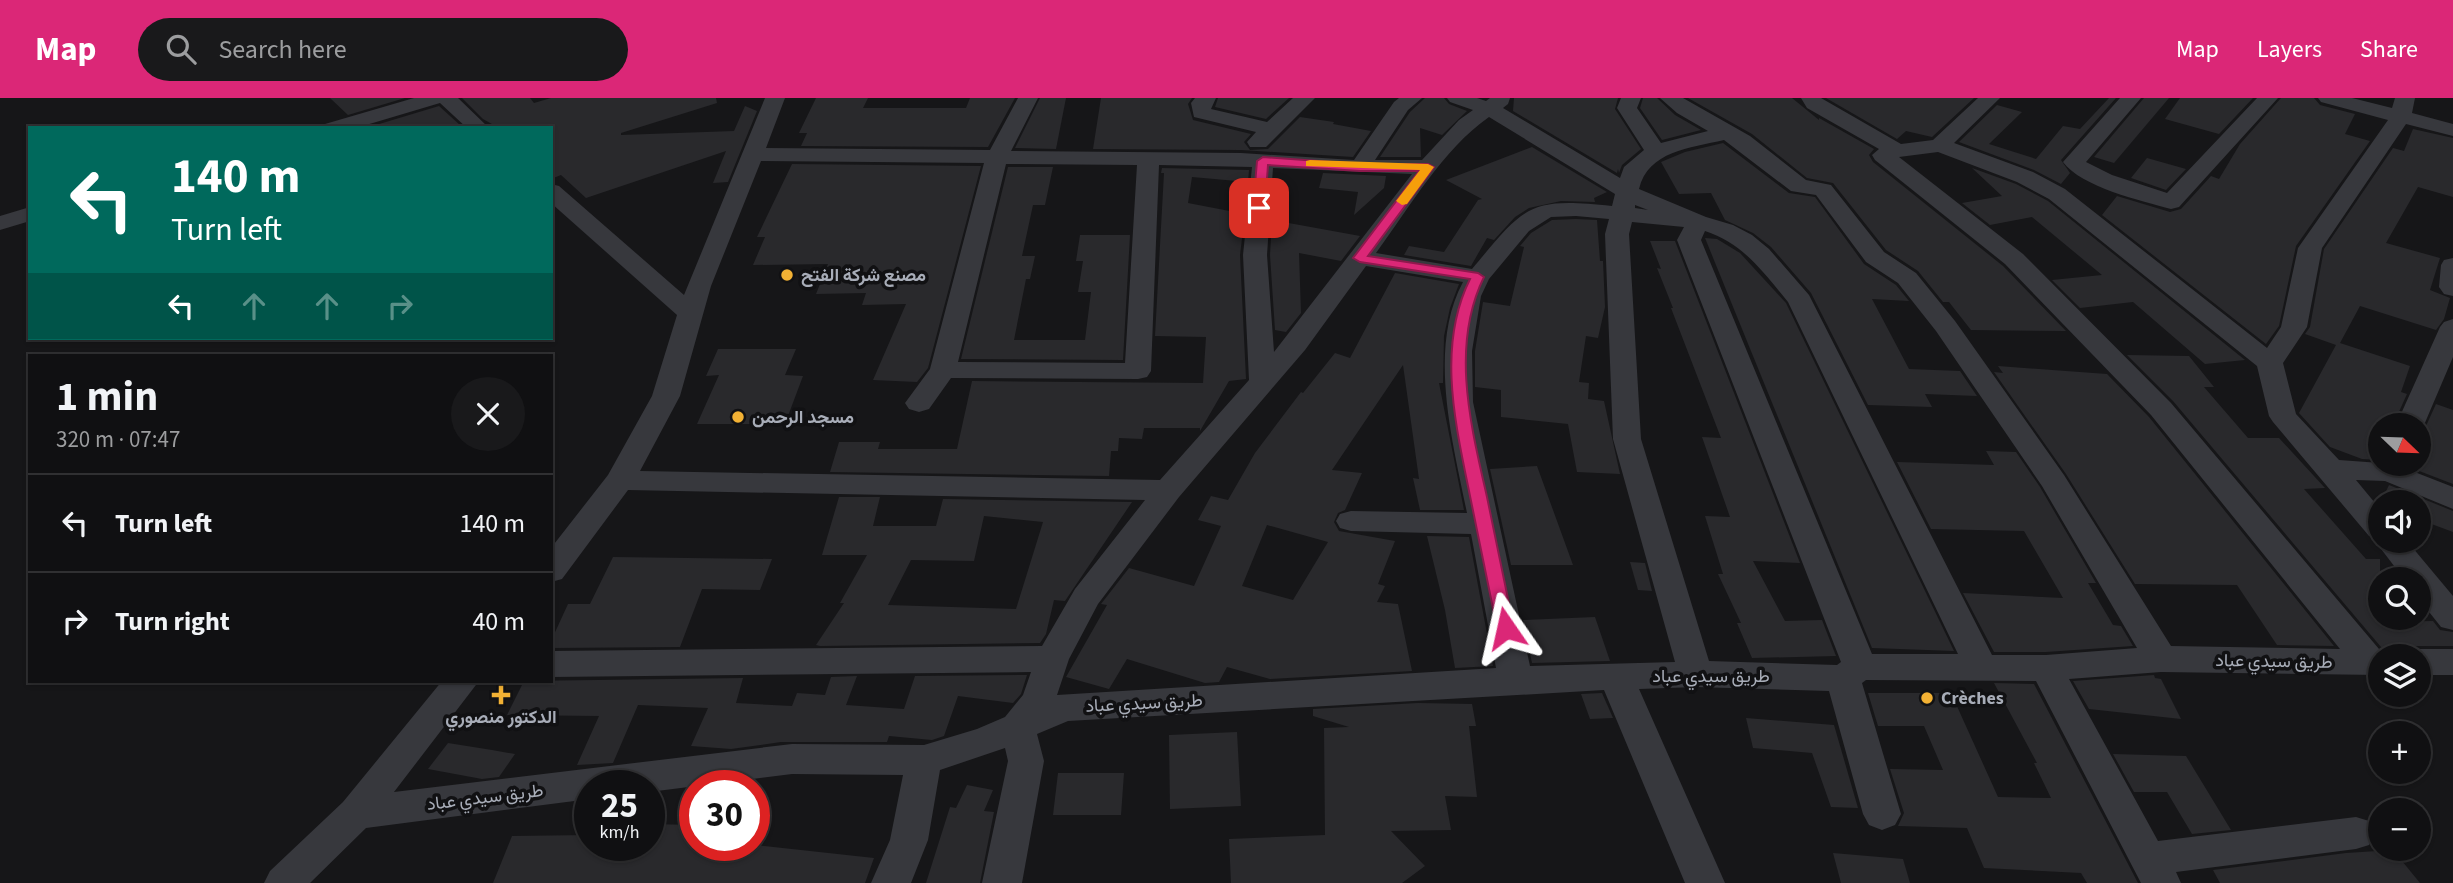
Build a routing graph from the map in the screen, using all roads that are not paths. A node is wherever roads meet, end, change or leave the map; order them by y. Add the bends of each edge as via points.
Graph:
1 (436, 98) edge
2 (446, 98) edge
3 (775, 98) edge
4 (1028, 98) edge
5 (1206, 98) edge
6 (1305, 98) edge
7 (1412, 98) edge
8 (1457, 98) edge
9 (1630, 98) edge
10 (1670, 98) edge
11 (1811, 98) edge
12 (1990, 98) edge
13 (2131, 98) edge
14 (2268, 98) edge
15 (2328, 98) edge
16 (1497, 104) edge
17 (2403, 107) edge
18 (339, 126) edge
19 (477, 126) edge
20 (1271, 129) junction
21 (2453, 130) edge
22 (1728, 132) junction
23 (1940, 145) junction
24 (1656, 151) junction
25 (1891, 153) junction
26 (752, 154) junction
27 (997, 157) junction
28 (1148, 158) junction
29 (1252, 160) junction
30 (1360, 167) junction
31 (1428, 167) junction
32 (553, 193) edge
33 (1625, 203) junction
34 (28, 215) edge
35 (1698, 222) junction
36 (0, 223) edge
37 (1360, 258) junction
38 (2453, 265) edge
39 (1478, 277) junction
40 (2453, 289) edge
41 (691, 314) junction
42 (2453, 327) edge
43 (2270, 363) junction
44 (943, 370) junction
45 (1263, 381) junction
46 (919, 403) dead end
47 (2415, 413) edge
48 (2368, 468) edge
49 (2332, 469) junction
50 (2407, 476) edge
51 (620, 480) junction
52 (1168, 490) junction
53 (2453, 499) edge
54 (2368, 514) edge
55 (1351, 520) dead end
56 (1485, 524) junction
57 (2400, 553) edge
58 (553, 568) edge
59 (2453, 618) edge
60 (2368, 654) edge
61 (1052, 659) junction
62 (2161, 660) junction
63 (2368, 662) edge
64 (2431, 662) edge
65 (2453, 662) edge
66 (553, 664) edge
67 (1980, 667) junction
68 (2046, 668) junction
69 (1852, 673) junction
70 (1696, 674) junction
71 (1616, 677) junction
72 (1516, 680) junction
73 (461, 683) edge
74 (1017, 727) junction
75 (924, 760) junction
76 (356, 813) junction
77 (1882, 814) dead end
78 (2356, 833) dead end
79 (2155, 871) edge
80 (284, 883) edge
81 (891, 883) edge
82 (1002, 883) edge
83 (1705, 883) edge

1 - 18 street
2 - 19 street
3 - 26 street
4 - 27 street
5 - 20 street via 1200,113
6 - 20 street
7 - 30 street via 1401,106
8 - 16 street
9 - 24 street via 1627,108
10 - 22 street
11 - 25 street, طريق سيدي عباد
12 - 23 street
13 - 14 street via 2074,162 2105,180 2171,202
15 - 17 street
16 - 31 street via 1466,124
16 - 33 street
17 - 21 street
17 - 43 street via 2310,248 2294,327
20 - 29 street
22 - 24 street
22 - 62 street via 1799,186 1823,190 1875,257 1907,278 1946,326 2054,482
23 - 25 street
23 - 43 street via 2057,194
24 - 33 street via 1632,172
25 - 60 street, طريق سيدي عباد via 2014,259 2161,409
26 - 27 street
26 - 41 street
27 - 28 street
27 - 44 street
28 - 29 street
28 - 44 street via 1138,371
29 - 30 street
29 - 45 street
30 - 31 street
31 - 37 street
32 - 41 street
33 - 35 street
33 - 39 street via 1546,210 1533,216
33 - 70 street via 1617,234 1626,439
34 - 36 street
35 - 67 street via 1744,240 1800,300
35 - 69 street via 1689,240
37 - 39 street
37 - 45 street
38 - 40 street
39 - 56 street via 1468,296 1459,402
41 - 51 street via 667,396
42 - 47 street
43 - 49 street via 2283,416
44 - 46 street
45 - 52 street
48 - 49 street
49 - 54 street
50 - 53 street
51 - 52 street
51 - 58 street
52 - 61 street via 1086,597
55 - 56 street
56 - 72 street
57 - 59 street
61 - 66 street
61 - 74 street via 1038,701
62 - 63 street, طريق سيدي عباد
62 - 68 street, طريق سيدي عباد
64 - 65 street
67 - 68 street, طريق سيدي عباد
67 - 69 street, طريق سيدي عباد
68 - 79 street
69 - 70 street, طريق سيدي عباد
69 - 77 street
70 - 71 street, طريق سيدي عباد
71 - 72 street, طريق سيدي عباد
71 - 83 street
72 - 74 street, طريق سيدي عباد via 1064,707
73 - 76 street
74 - 75 street, طريق سيدي عباد
74 - 82 street via 1027,761
75 - 76 street, طريق سيدي عباد via 792,759
75 - 81 street via 909,840
76 - 80 street
78 - 79 street

